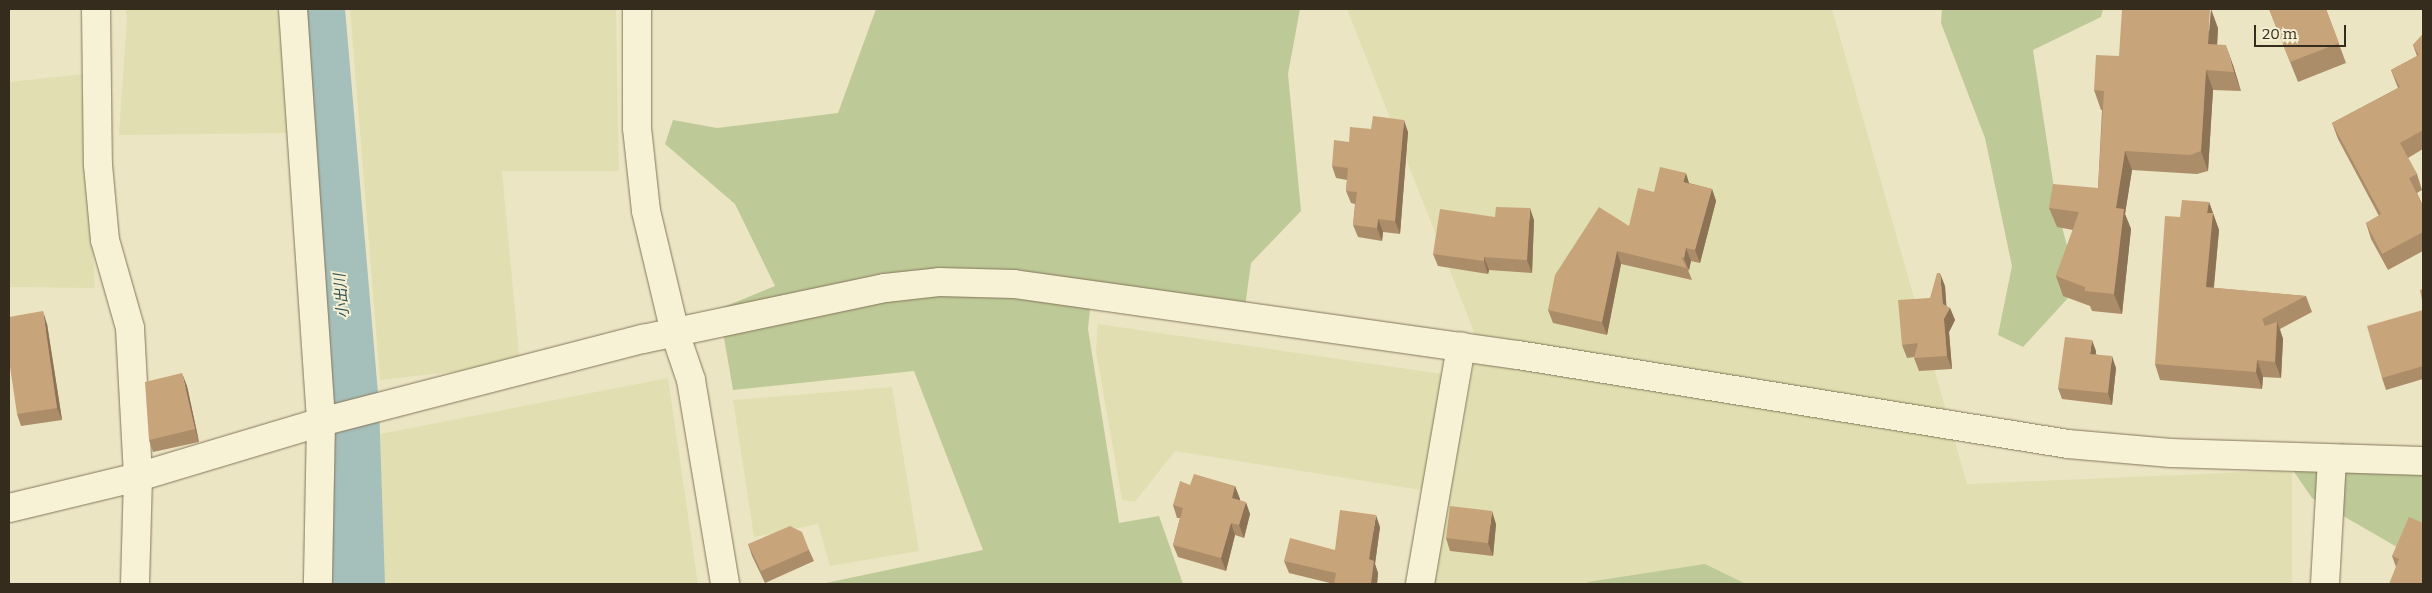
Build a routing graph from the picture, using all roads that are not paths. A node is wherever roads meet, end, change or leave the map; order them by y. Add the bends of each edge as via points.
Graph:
1 (96, 9) edge
2 (292, 9) edge
3 (637, 9) edge
4 (675, 332) junction
5 (1461, 348) junction
6 (327, 421) junction
7 (2332, 460) junction
8 (2423, 461) edge
9 (138, 477) junction
10 (9, 508) edge
11 (135, 584) edge
12 (318, 584) edge
13 (726, 584) edge
14 (1420, 584) edge
15 (2326, 584) edge

1 - 9 street via 99,175 105,240 130,328
2 - 6 street
3 - 4 street via 637,128 646,211
4 - 5 street via 885,288 939,282 1014,284
4 - 6 street
4 - 13 street via 691,380
5 - 7 street via 2068,444
5 - 14 street
6 - 9 street
6 - 12 street
7 - 8 street
7 - 15 street
9 - 10 street
9 - 11 street

